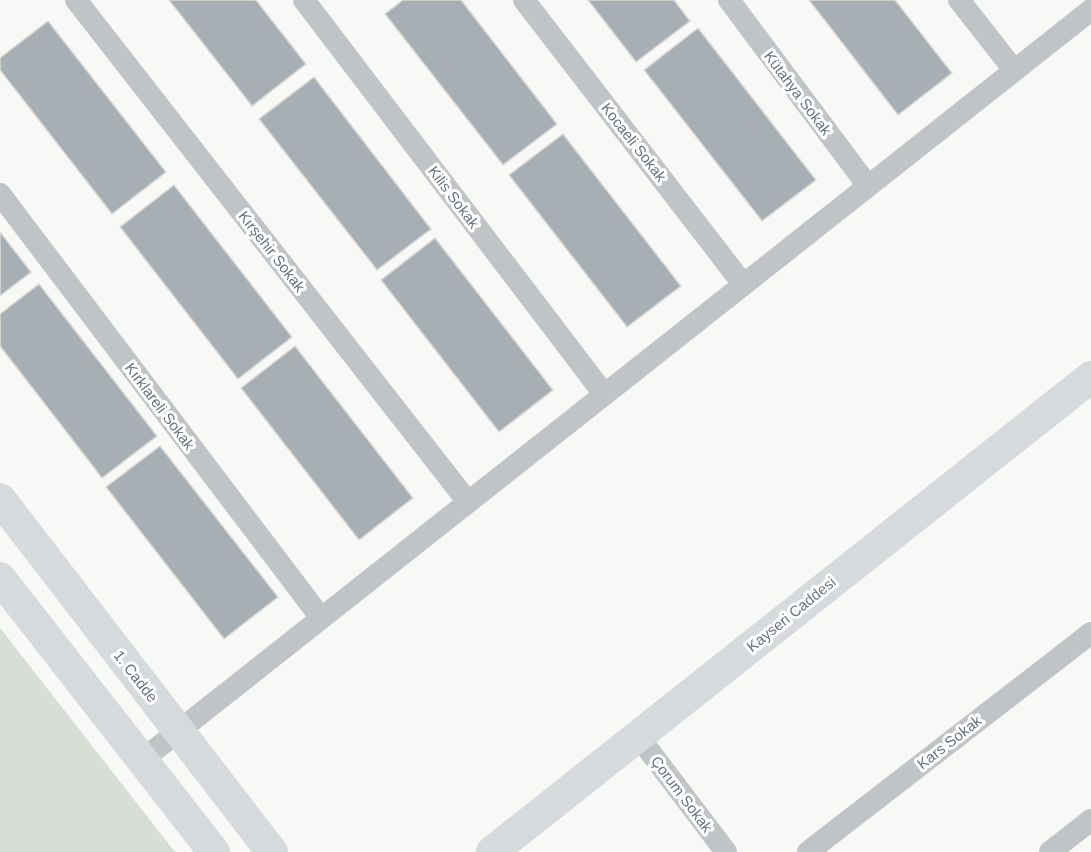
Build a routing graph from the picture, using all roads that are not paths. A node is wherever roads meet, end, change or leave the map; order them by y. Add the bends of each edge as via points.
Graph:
1 (76, 0) edge
2 (304, 0) edge
3 (524, 0) edge
4 (729, 0) edge
5 (959, 0) edge
6 (1091, 10) edge
7 (1014, 70) junction
8 (868, 186) junction
9 (0, 194) edge
10 (743, 284) junction
11 (1087, 386) edge
12 (604, 394) junction
13 (0, 499) edge
14 (468, 502) junction
15 (0, 578) edge
16 (321, 618) junction
17 (1091, 633) edge
18 (178, 730) junction
19 (638, 736) junction
20 (142, 760) junction
21 (1091, 820) edge
22 (500, 850) edge
23 (214, 852) edge
24 (272, 852) edge
25 (726, 852) edge
26 (808, 852) edge
27 (1050, 852) edge

1 - 14 street, Kırşehir Sokak
2 - 12 street, Kilis Sokak
3 - 10 street, Kocaeli Sokak
4 - 8 street, Kütahya Sokak
5 - 7 street
6 - 7 street
7 - 8 street
8 - 10 street
9 - 16 street, Kırklareli Sokak
10 - 12 street
11 - 19 street, Kayseri Caddesi
12 - 14 street
13 - 18 street, 1. Cadde
14 - 16 street
15 - 20 street
16 - 18 street
17 - 26 street, Kars Sokak
18 - 20 street
18 - 24 street, 1. Cadde
19 - 22 street, Kayseri Caddesi
19 - 25 street, Çorum Sokak
20 - 23 street
21 - 27 street

